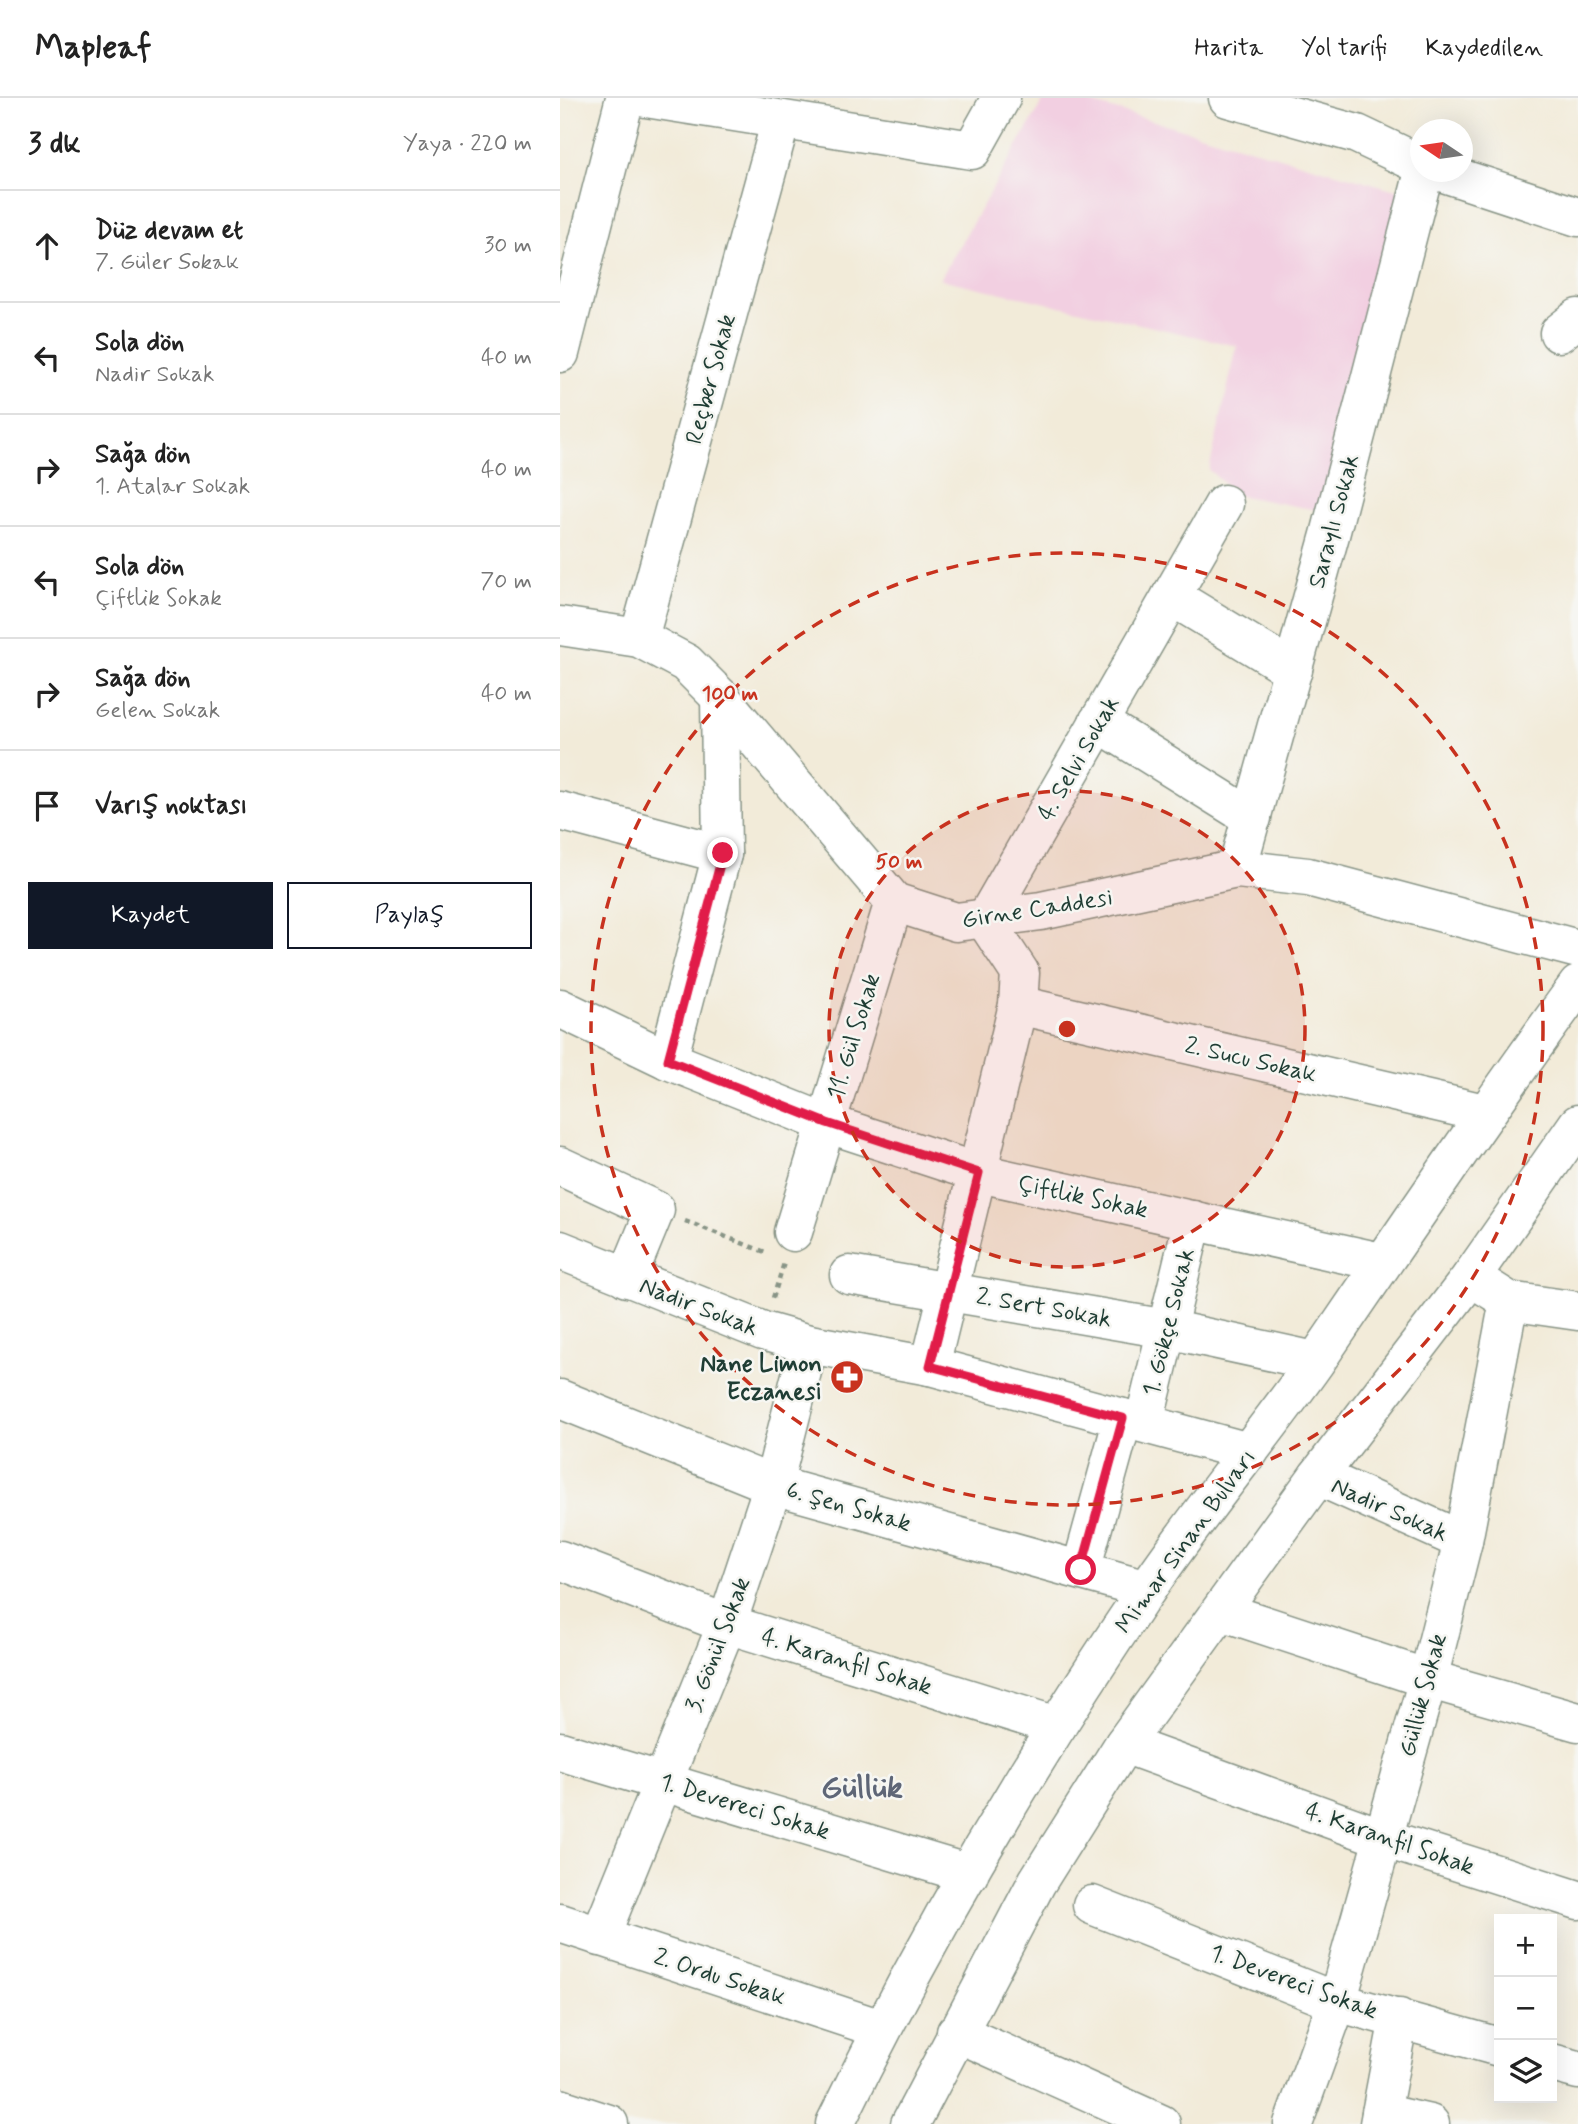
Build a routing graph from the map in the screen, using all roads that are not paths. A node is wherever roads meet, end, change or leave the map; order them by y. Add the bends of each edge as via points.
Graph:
1 (625, 98) edge
2 (646, 98) edge
3 (1001, 98) edge
4 (1228, 98) edge
5 (781, 120) junction
6 (1410, 159) edge
7 (1421, 182) edge
8 (1471, 182) edge
9 (1578, 218) edge
10 (560, 353) edge
11 (1224, 504) dead end
12 (1171, 596) junction
13 (560, 626) edge
14 (639, 638) junction
15 (1293, 670) junction
16 (720, 697) junction
17 (1098, 722) junction
18 (560, 811) edge
19 (1252, 818) junction
20 (723, 853) junction
21 (1237, 869) junction
22 (894, 902) junction
23 (985, 920) junction
24 (1578, 949) edge
25 (1578, 985) edge
26 (1018, 1005) junction
27 (560, 1009) edge
28 (668, 1060) junction
29 (1484, 1113) junction
30 (827, 1123) junction
31 (1578, 1124) edge
32 (560, 1166) edge
33 (979, 1173) junction
34 (1193, 1220) junction
35 (789, 1246) road end
36 (560, 1250) edge
37 (1381, 1262) junction
38 (849, 1275) dead end
39 (1471, 1277) junction
40 (627, 1278) junction
41 (950, 1290) junction
42 (1509, 1301) junction
43 (1578, 1311) edge
44 (1167, 1329) junction
45 (808, 1344) junction
46 (1315, 1361) junction
47 (930, 1366) junction
48 (560, 1399) edge
49 (1133, 1420) junction
50 (1249, 1452) junction
51 (1318, 1476) junction
52 (773, 1485) junction
53 (1463, 1541) junction
54 (560, 1560) edge
55 (1081, 1570) junction
56 (1147, 1589) junction
57 (1221, 1611) junction
58 (727, 1624) junction
59 (1428, 1679) junction
60 (1578, 1722) edge
61 (1057, 1726) junction
62 (1124, 1744) junction
63 (560, 1751) edge
64 (664, 1780) junction
65 (1383, 1838) junction
66 (969, 1874) junction
67 (1578, 1900) edge
68 (1092, 1905) dead end
69 (560, 1923) edge
70 (600, 1937) junction
71 (1337, 2002) junction
72 (1399, 2018) junction
73 (881, 2029) junction
74 (956, 2032) junction
75 (1494, 2046) edge
76 (1557, 2064) edge
77 (1578, 2070) edge
78 (560, 2108) edge
79 (1380, 2118) edge
80 (609, 2124) edge
81 (835, 2124) edge
82 (910, 2124) edge
83 (1161, 2124) edge
84 (1293, 2124) edge
85 (1430, 2124) edge

1 - 10 street
2 - 5 street
3 - 5 street via 972,150
4 - 6 street via 1357,134
5 - 14 street, Reçber Sokak
7 - 15 street, Saraylı Sokak
8 - 9 street
11 - 12 street, 4. Selvi Sokak
12 - 15 street
12 - 17 street, 4. Selvi Sokak
13 - 14 street
14 - 16 street via 686,663
15 - 19 street, Saraylı Sokak
16 - 20 street
16 - 22 street
17 - 19 street
17 - 23 street, 4. Selvi Sokak
18 - 20 street
19 - 21 street, Saraylı Sokak
20 - 28 street
21 - 23 street, Girne Caddesi
21 - 24 street, Girne Caddesi via 1308,877
22 - 23 street, Girne Caddesi via 956,922
22 - 30 street, 11. Gül Sokak
23 - 26 street via 1020,973
25 - 29 street, Mimar Sinan Bulvarı
26 - 29 street, 2. Sucu Sokak
26 - 33 street
27 - 28 street, Çiftlik Sokak
28 - 30 street, Çiftlik Sokak
29 - 37 street, Mimar Sinan Bulvarı
30 - 33 street, Çiftlik Sokak
30 - 35 street, 11. Gül Sokak
31 - 39 street
32 - 40 street via 655,1210
33 - 34 street, Çiftlik Sokak
33 - 41 street
34 - 37 street, Çiftlik Sokak
34 - 44 street, 1. Gökçe Sokak
36 - 40 street, Nadir Sokak
37 - 46 street, Mimar Sinan Bulvarı
38 - 41 street, 2. Sert Sokak
39 - 42 street
39 - 51 street
40 - 45 street, Nadir Sokak
41 - 44 street, 2. Sert Sokak
41 - 47 street
42 - 43 street
42 - 53 street, Güllük Sokak
44 - 46 street, 2. Sert Sokak
44 - 49 street, 1. Gökçe Sokak
45 - 47 street, Nadir Sokak
45 - 52 street, 3. Gönül Sokak
46 - 50 street, Mimar Sinan Bulvarı
47 - 49 street, Nadir Sokak
48 - 52 street, 6. Şen Sokak
49 - 50 street, Nadir Sokak
49 - 55 street, 1. Gökçe Sokak
50 - 56 street, Mimar Sinan Bulvarı
51 - 53 street, Nadir Sokak
51 - 57 street
52 - 55 street, 6. Şen Sokak
52 - 58 street, 3. Gönül Sokak
53 - 59 street, Güllük Sokak
54 - 58 street, 4. Karanfil Sokak
55 - 56 street, 6. Şen Sokak
56 - 61 street, Mimar Sinan Bulvarı
57 - 59 street
57 - 62 street
58 - 61 street, 4. Karanfil Sokak
58 - 64 street, 3. Gönül Sokak
59 - 60 street
59 - 65 street, Güllük Sokak
61 - 66 street, Mimar Sinan Bulvarı
62 - 65 street, 4. Karanfil Sokak
62 - 74 street via 1037,1882
63 - 64 street, 1. Devereci Sokak
64 - 66 street, 1. Devereci Sokak
64 - 70 street, 3. Gönül Sokak
65 - 67 street, 4. Karanfil Sokak
65 - 71 street, Güllük Sokak
66 - 73 street, Mimar Sinan Bulvarı
68 - 71 street, 1. Devereci Sokak
69 - 70 street, 2. Ordu Sokak
70 - 73 street, 2. Ordu Sokak
71 - 72 street, 1. Devereci Sokak
71 - 84 street, Güllük Sokak
72 - 75 street, 1. Devereci Sokak
72 - 79 street
73 - 81 street, Mimar Sinan Bulvarı
74 - 82 street
74 - 83 street
76 - 77 street
78 - 80 street
79 - 85 street

